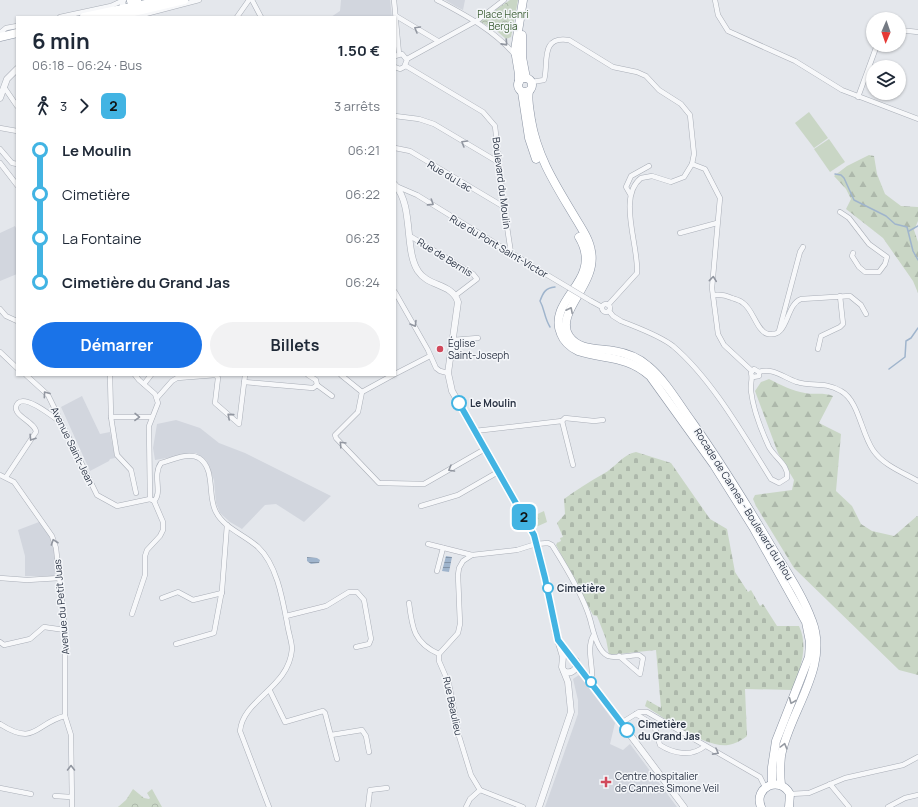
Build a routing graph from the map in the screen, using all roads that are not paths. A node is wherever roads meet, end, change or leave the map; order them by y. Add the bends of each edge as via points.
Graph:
1 (164, 0) edge
2 (184, 0) edge
3 (199, 0) edge
4 (249, 0) edge
5 (252, 0) edge
6 (394, 0) edge
7 (437, 0) edge
8 (504, 0) edge
9 (523, 0) edge
10 (529, 0) edge
11 (715, 0) edge
12 (126, 5) edge
13 (65, 16) edge
14 (88, 16) edge
15 (113, 16) edge
16 (138, 16) edge
17 (238, 16) edge
18 (260, 16) edge
19 (396, 16) junction
20 (474, 22) junction
21 (16, 26) edge
22 (906, 31) edge
23 (16, 32) edge
24 (918, 32) edge
25 (1, 34) edge
26 (16, 38) edge
27 (0, 41) edge
28 (438, 41) junction
29 (874, 52) edge
30 (397, 55) edge
31 (516, 57) junction
32 (407, 58) junction
33 (406, 66) junction
34 (396, 67) edge
35 (16, 70) edge
36 (525, 81) junction
37 (4, 87) junction
38 (525, 92) junction
39 (858, 97) junction
40 (0, 98) edge
41 (16, 105) edge
42 (396, 116) edge
43 (918, 119) edge
44 (0, 128) edge
45 (16, 131) edge
46 (396, 148) edge
47 (0, 149) edge
48 (498, 162) junction
49 (0, 163) edge
50 (16, 164) edge
51 (692, 164) junction
52 (650, 166) dead end
53 (16, 184) edge
54 (396, 186) edge
55 (630, 194) junction
56 (504, 207) junction
57 (840, 212) dead end
58 (717, 223) junction
59 (680, 233) dead end
60 (410, 236) junction
61 (803, 247) dead end
62 (511, 253) junction
63 (853, 253) dead end
64 (396, 294) edge
65 (456, 295) junction
66 (714, 295) junction
67 (840, 296) junction
68 (400, 301) junction
69 (396, 303) edge
70 (608, 305) junction
71 (602, 307) junction
72 (0, 309) edge
73 (609, 311) junction
74 (866, 314) dead end
75 (16, 321) edge
76 (779, 331) junction
77 (478, 338) dead end
78 (453, 340) junction
79 (818, 349) dead end
80 (0, 352) edge
81 (430, 356) junction
82 (0, 357) edge
83 (7, 358) junction
84 (16, 367) edge
85 (752, 371) junction
86 (759, 372) junction
87 (396, 373) edge
88 (448, 373) junction
89 (27, 376) edge
90 (110, 376) edge
91 (136, 376) edge
92 (150, 376) edge
93 (203, 376) edge
94 (217, 376) edge
95 (245, 376) edge
96 (310, 376) edge
97 (342, 376) edge
98 (390, 376) edge
99 (753, 377) junction
100 (244, 382) junction
101 (144, 384) junction
102 (317, 385) junction
103 (362, 392) junction
104 (332, 396) dead end
105 (157, 398) junction
106 (111, 417) junction
107 (152, 417) junction
108 (603, 420) dead end
109 (562, 421) junction
110 (61, 422) junction
111 (475, 431) junction
112 (485, 449) junction
113 (573, 465) dead end
114 (498, 472) junction
115 (0, 476) edge
116 (6, 477) junction
117 (918, 481) edge
118 (136, 493) dead end
119 (152, 500) junction
120 (421, 506) dead end
121 (227, 525) junction
122 (428, 544) dead end
123 (536, 544) junction
124 (443, 548) junction
125 (472, 555) junction
126 (437, 571) dead end
127 (0, 578) edge
128 (60, 578) junction
129 (222, 593) junction
130 (162, 598) dead end
131 (409, 603) dead end
132 (132, 614) dead end
133 (286, 616) junction
134 (65, 630) junction
135 (593, 636) junction
136 (558, 640) junction
137 (0, 642) edge
138 (176, 644) dead end
139 (356, 647) dead end
140 (439, 654) junction
141 (619, 656) junction
142 (574, 660) junction
143 (563, 661) junction
144 (570, 671) junction
145 (587, 677) junction
146 (270, 691) junction
147 (636, 714) junction
148 (65, 716) junction
149 (621, 723) junction
150 (0, 724) edge
151 (331, 735) junction
152 (705, 746) junction
153 (369, 752) dead end
154 (918, 757) edge
155 (337, 759) dead end
156 (830, 784) junction
157 (769, 785) junction
158 (781, 785) junction
159 (0, 788) edge
160 (387, 788) dead end
161 (480, 790) junction
162 (31, 794) dead end
163 (790, 794) junction
164 (918, 795) edge
165 (55, 796) dead end
166 (71, 797) junction
167 (791, 806) edge
168 (72, 807) edge
169 (270, 807) edge
170 (368, 807) edge
171 (466, 807) edge
172 (523, 807) edge
173 (539, 807) edge
174 (684, 807) edge
175 (761, 807) edge
176 (849, 807) edge
177 (888, 807) edge

1 - 12 highway
2 - 12 highway
3 - 16 street
4 - 17 street
5 - 18 street
6 - 19 street
7 - 20 street
8 - 20 street
9 - 31 highway via 517,32
10 - 36 highway via 521,42
11 - 39 street via 718,15 728,31 795,61
12 - 13 street
12 - 14 highway
12 - 15 highway
28 -> 19 street
19 - 30 street
20 - 28 street
20 -> 31 street via 500,38
21 - 25 street via 6,28
22 - 24 street
23 - 25 highway
26 - 27 highway
28 - 32 street
29 - 39 street
30 - 32 street via 404,55
31 - 36 highway via 519,73
32 - 33 street
33 - 34 street via 400,69
33 - 48 street, Boulevard du Moulin via 490,118 495,126
35 - 37 street via 11,73
36 - 38 highway via 532,87
36 - 38 highway via 518,89
36 - 51 street via 544,80 545,56 552,44 561,39 576,43 612,67 643,74 690,115 694,154
37 - 40 street
37 - 41 street
38 -> 157 highway, Rocade de Cannes - Boulevard du Riou via 523,102 533,154 578,233 586,254 584,270 559,315 559,330 572,348 624,360 650,376 714,465 806,622 810,642 809,657 776,742
158 -> 38 highway, Rocade de Cannes - Boulevard du Riou via 780,770 784,744 815,662 816,643 812,620 758,524 662,380 636,358 612,350 582,346 567,333 567,314 589,276 592,264 591,251 541,158
39 - 43 street
48 -> 42 street via 434,124
44 - 45 street
46 - 56 street, Rue du Lac via 410,151
47 - 50 street via 12,163
48 - 56 street, Boulevard du Moulin
49 - 53 street
51 - 55 street via 684,177 677,181 666,182 652,176 641,178
51 - 58 street via 705,169 720,198
52 - 55 street via 629,174 626,188
54 - 60 street via 403,198
54 -> 62 street, Rue du Pont Saint-Victor via 417,195
55 - 70 street via 637,273
56 - 62 street, Boulevard du Moulin
57 - 63 street via 849,218 869,244 887,257 879,272 865,272 855,261
58 - 59 street
66 -> 58 street via 712,288
60 - 65 street via 419,274
60 - 65 street, Rue de Bernis via 473,274 477,279
61 - 76 street
62 - 71 street, Rue du Pont Saint-Victor, bridge
64 - 68 street
65 - 78 street via 458,302
66 - 76 street via 724,295 743,302 762,331 767,334
66 - 85 street via 720,341
67 - 74 street via 854,298
67 - 76 street via 796,301 787,316 784,328
67 - 79 street via 843,324 821,336
68 - 69 street
68 -> 81 street
70 - 71 street
70 - 73 street
71 - 73 street, Rue du Pont Saint-Victor via 604,312
72 - 75 street via 6,316
73 - 99 street via 621,321 672,346 702,378 771,479 779,483 787,478 788,474 770,450 764,435 751,392 750,384
77 - 78 street
78 - 88 street
80 - 83 street
81 - 87 street
81 - 88 street via 437,370
82 - 83 street
83 - 84 street
85 - 86 street
85 - 99 street
86 - 99 street via 757,378
86 - 117 street via 772,370 798,383 823,384 842,391 856,408 873,450 891,466
88 - 111 street via 452,391
110 -> 89 street, Avenue Saint-Jean via 48,396
90 - 106 street
91 - 101 street
92 - 101 street
93 -> 105 street via 177,378
100 -> 94 street via 239,424 215,403
95 - 100 street
96 - 102 street via 316,380
97 - 103 street
98 - 103 street
100 - 102 street via 313,388
101 - 105 street
102 - 104 street
112 -> 103 street via 424,484 379,483 335,435 358,412
105 - 107 street via 156,411
106 -> 107 street
106 - 118 street via 117,455 131,470
107 - 119 street via 148,452
108 - 109 street via 565,418
109 - 111 street
109 - 113 street
110 -> 116 street via 30,402 18,403 17,413 34,426 36,432
110 - 119 street, Avenue Saint-Jean via 97,495 118,506
111 - 112 street
112 - 114 street
114 - 120 street via 458,495
114 - 123 street via 534,535
115 - 116 street
128 -> 116 street, Avenue du Petit Juas via 52,536 14,482
119 - 121 street via 157,495 156,473 161,463 192,456 200,459 206,467 216,514
119 - 132 street via 164,522 163,530 147,550 144,579
121 - 129 street
121 - 133 street via 259,548 272,567
122 - 124 street
123 - 125 street via 517,550
123 - 135 street via 548,543 554,549 588,613
123 - 136 street
124 - 125 street
124 - 126 street
125 - 140 street via 463,561 459,568 458,633
127 - 128 street
128 - 134 street, Avenue du Petit Juas
129 - 130 street via 193,600 178,592
129 - 138 street via 214,633
131 - 140 street via 414,630 419,641
133 - 139 street via 326,606 348,592 357,592 364,600 371,640 369,644
133 - 146 street via 292,648 285,672
134 - 137 street via 44,627 30,638 4,644
134 - 148 street, Avenue du Petit Juas
135 - 141 street via 607,656
135 - 145 street via 590,641 592,675
136 - 142 street
136 - 143 street
140 - 161 street, Rue Beaulieu via 439,661 449,684 459,736 472,775
141 - 141 street via 630,666 640,674 643,658 639,655
142 - 143 street via 567,658
142 - 144 street
142 - 145 street
143 - 144 street via 562,665
144 - 145 street
144 - 173 street via 568,682 571,715
145 - 149 street
146 - 151 street via 285,722 323,711
146 - 169 street via 246,713 241,720 240,731
147 - 149 street
147 - 152 street via 647,712
147 - 152 street via 654,725 660,745 663,747 683,754 695,752
148 - 150 street via 36,733 21,734
166 -> 148 street, Avenue du Petit Juas via 70,735
149 - 174 street
151 - 153 street via 362,730
151 - 155 street
152 -> 157 street via 760,777
154 - 156 street via 903,765 864,773
156 - 163 street via 809,793
156 - 176 street
157 - 158 highway
157 - 175 highway, Rocade de Cannes - Boulevard du Riou via 760,796
158 - 163 highway
159 - 162 street
160 - 170 street via 370,790
161 - 171 street
161 - 172 street
163 - 167 highway
164 - 177 street via 905,798
165 - 166 street
166 - 168 street, Avenue du Petit Juas

